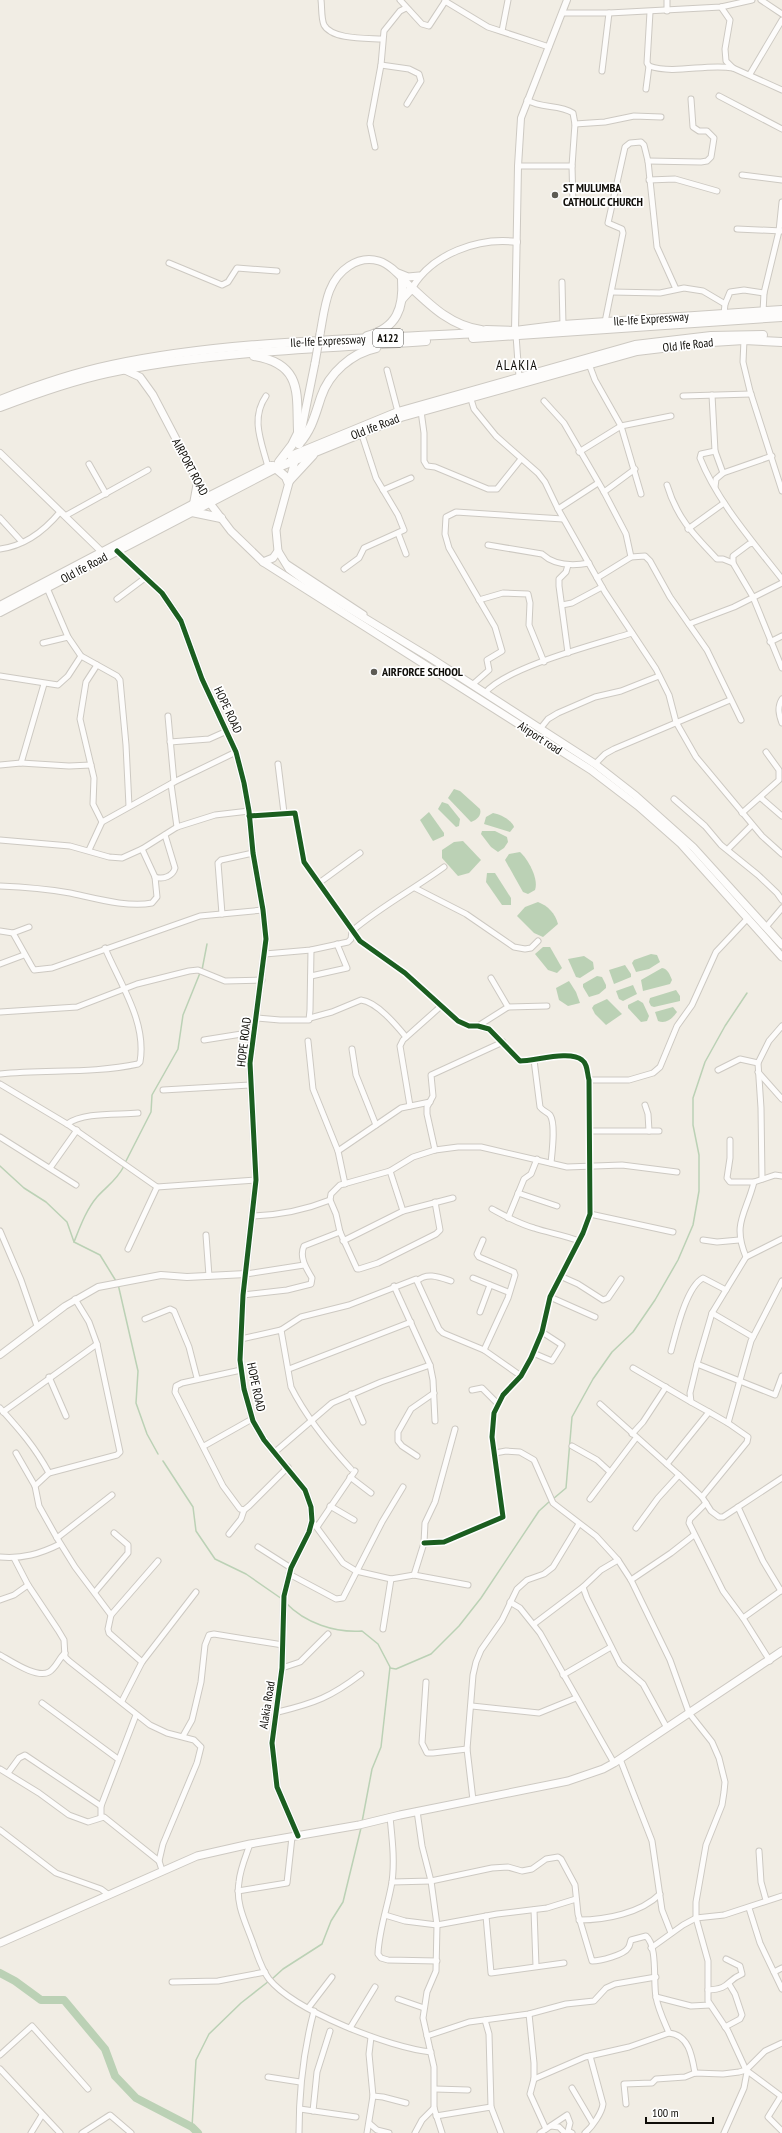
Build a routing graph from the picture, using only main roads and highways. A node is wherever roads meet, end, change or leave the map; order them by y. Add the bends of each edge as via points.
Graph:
1 (399, 276) junction
2 (419, 276) road end
3 (412, 288) junction
4 (402, 299) junction
5 (782, 310) edge
6 (782, 317) edge
7 (484, 330) junction
8 (515, 333) junction
9 (782, 336) edge
10 (345, 340) junction
11 (782, 342) edge
12 (407, 343) junction
13 (231, 354) junction
14 (124, 370) junction
15 (535, 376) junction
16 (0, 400) edge
17 (0, 407) edge
18 (298, 433) junction
19 (307, 434) junction
20 (299, 444) junction
21 (319, 447) junction
22 (297, 457) junction
23 (274, 465) junction
24 (198, 482) junction
25 (288, 482) junction
26 (208, 500) junction
27 (193, 508) junction
28 (221, 518) junction
29 (278, 551) junction
30 (263, 562) junction
31 (0, 606) edge
32 (0, 612) edge
33 (368, 624) junction
34 (732, 896) junction
35 (782, 945) edge
36 (782, 957) edge
37 (782, 1651) edge
38 (0, 1943) edge

1 - 2 main road
1 - 3 main road
1 - 4 main road
1 - 20 main road, bridge via 384,264 371,260 356,262 345,269 330,288
3 - 4 main road
3 - 7 main road via 448,318 465,326
4 - 10 main road via 398,313 381,331
5 - 8 main road, Ile-Ife Expressway / A122 via 563,325
6 - 8 main road, Ile-Ife Expressway / A122
7 - 8 main road, Ile-Ife Expressway / A122 via 505,329
7 - 10 main road, Ile-Ife Expressway / A122 via 479,333
8 - 12 main road, Ile-Ife Expressway / A122
9 - 15 main road, Old Ife Road via 743,334 635,345
10 - 16 main road, Ile-Ife Expressway / A122 via 205,350 142,359 86,371
11 - 15 main road, Old Ife Road via 744,340 662,347
12 - 13 main road, Ile-Ife Expressway / A122
12 - 19 main road via 366,351 338,370 324,390
13 - 14 main road, Ile-Ife Expressway / A122
13 - 18 main road via 276,361 288,372 293,378 297,392
14 - 17 main road, Ile-Ife Expressway / A122 via 71,382
14 - 24 main road, AIRPORT ROAD via 140,376 153,395
15 - 21 main road, Old Ife Road via 421,411
15 - 21 main road, Old Ife Road via 519,377 398,412
18 - 20 main road
18 - 23 main road via 291,446
19 - 20 main road
19 - 21 main road
20 - 22 main road
21 - 22 main road, Old Ife Road
21 - 25 main road
22 - 23 main road, Old Ife Road
22 - 25 main road
23 - 25 main road via 286,476
23 - 26 main road, Old Ife Road
24 - 26 main road, AIRPORT ROAD
24 - 27 main road
25 - 29 main road via 276,530
26 - 27 main road, Old Ife Road
26 - 28 main road, AIRPORT ROAD
27 - 28 main road
27 - 31 main road, Old Ife Road
27 - 32 main road, Old Ife Road
28 - 30 main road, AIRPORT ROAD
29 - 30 main road via 272,558
29 - 33 main road, Airport road via 289,569
30 - 33 main road, Airport road
33 - 34 main road, Airport road via 591,770 663,828
33 - 34 main road, Airport road via 429,657 595,764 676,831
34 - 35 main road, Airport road
34 - 36 main road, Airport road
37 - 38 main road via 603,1769 568,1781 417,1811 361,1825 197,1856

